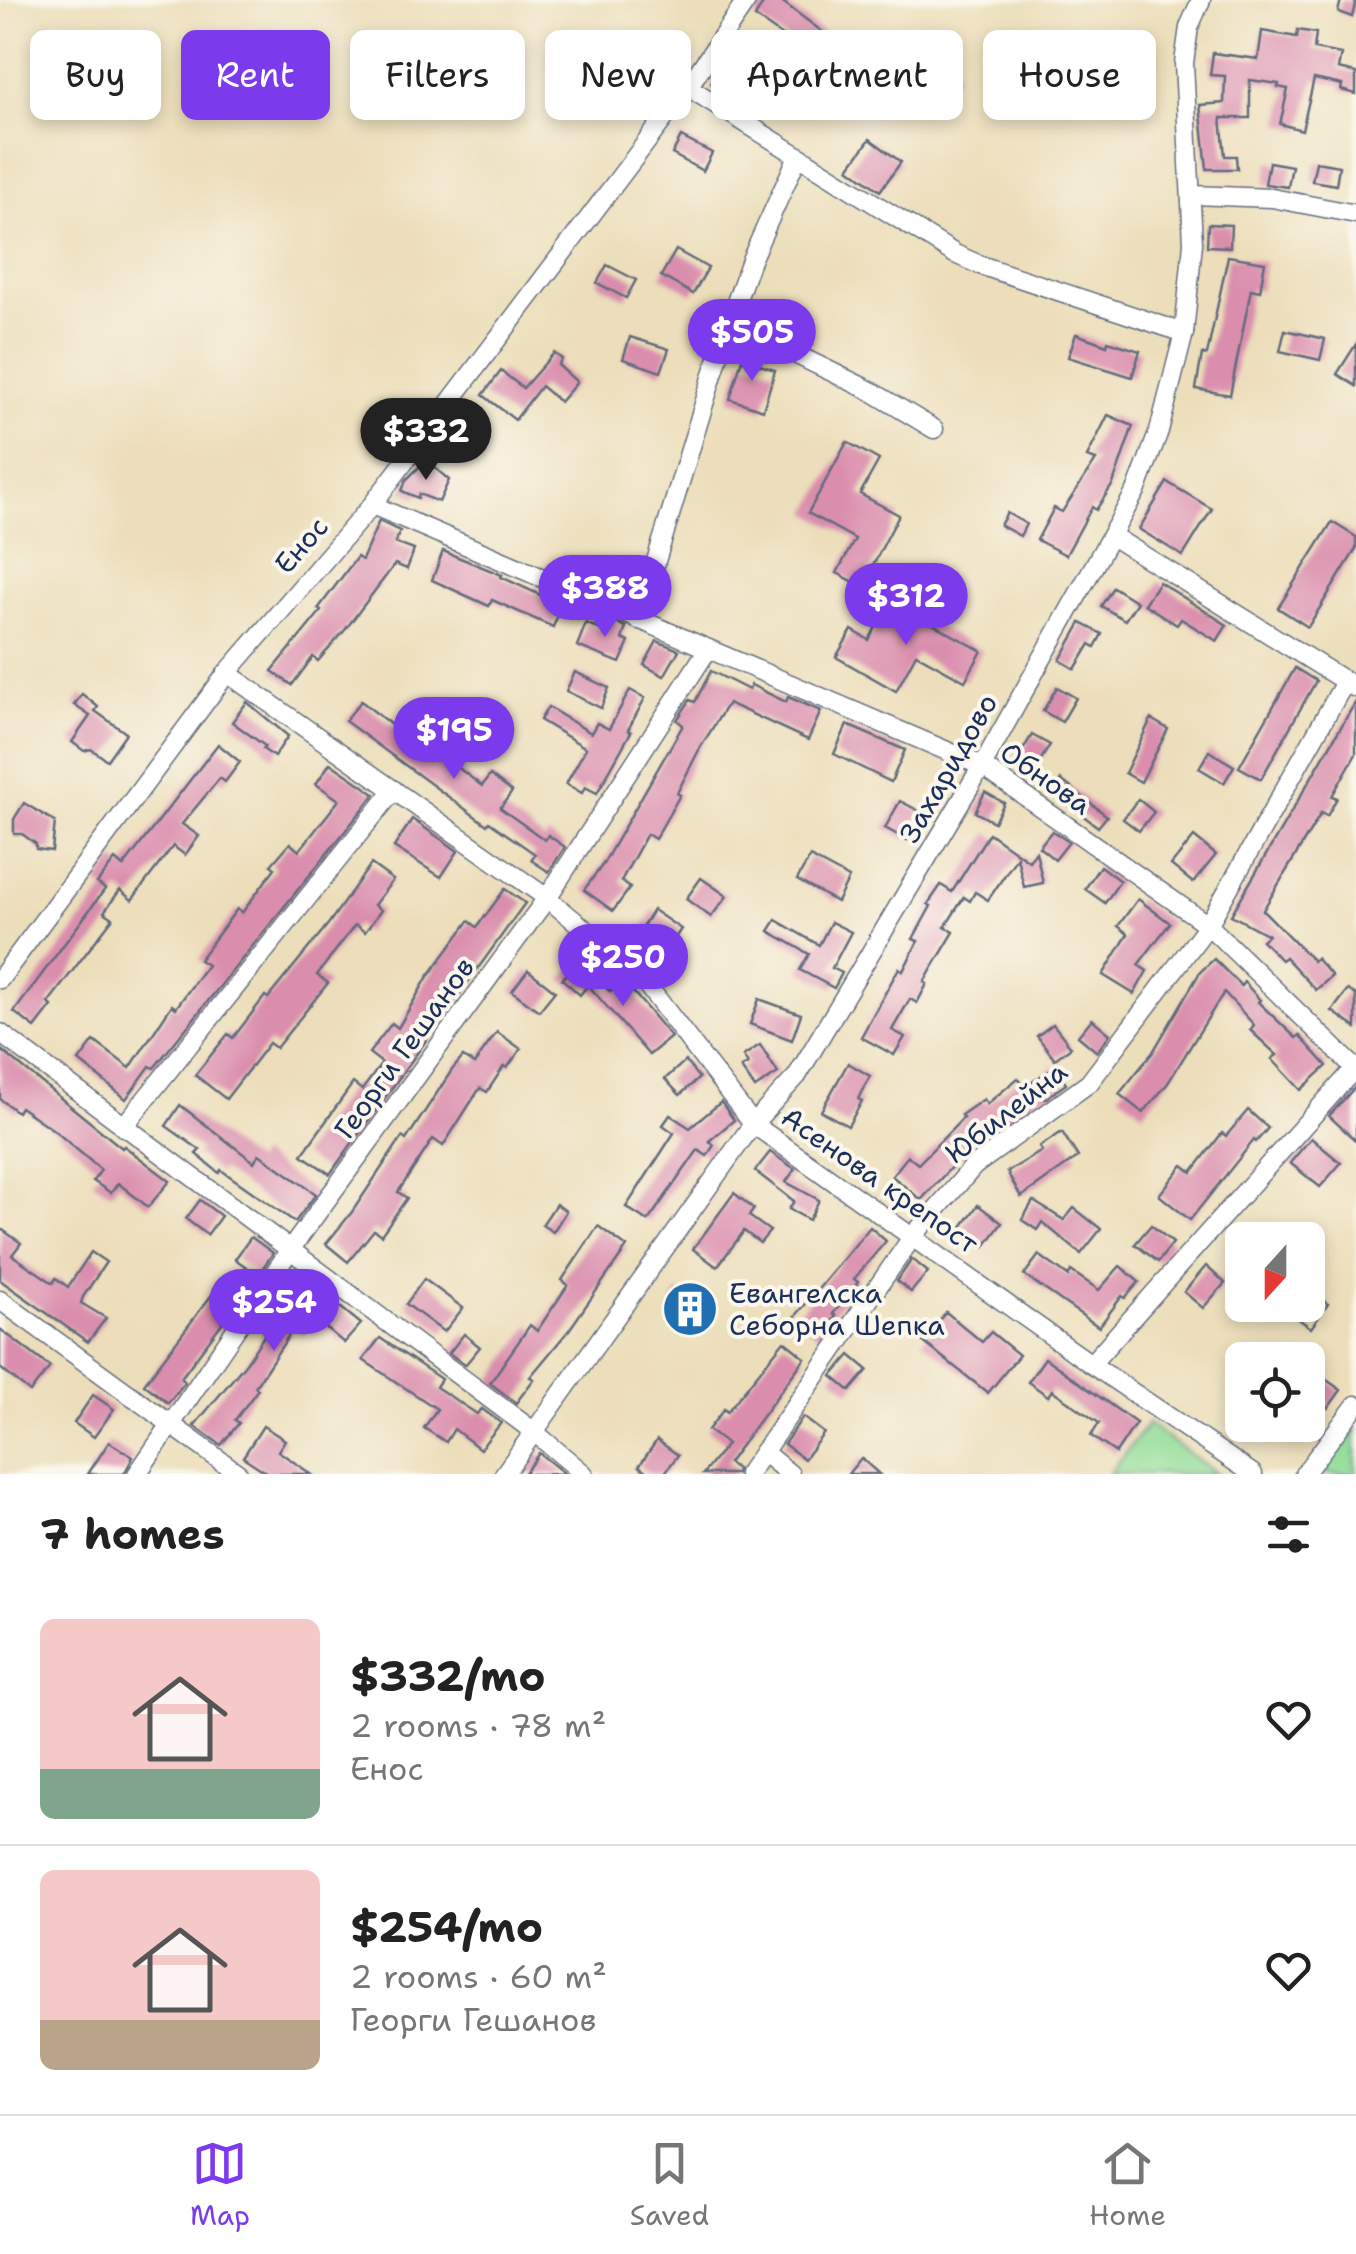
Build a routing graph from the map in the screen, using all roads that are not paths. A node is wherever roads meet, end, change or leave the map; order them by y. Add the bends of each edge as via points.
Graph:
1 (1201, 0) edge
2 (743, 2) edge
3 (691, 82) edge
4 (691, 89) edge
5 (663, 120) edge
6 (798, 156) junction
7 (1192, 195) junction
8 (1356, 214) edge
9 (729, 322) junction
10 (1184, 334) junction
11 (934, 428) dead end
12 (372, 505) junction
13 (1112, 536) junction
14 (638, 620) junction
15 (708, 649) junction
16 (227, 673) junction
17 (1351, 685) edge
18 (982, 766) junction
19 (394, 790) junction
20 (548, 898) junction
21 (1208, 925) junction
22 (0, 979) edge
23 (0, 1033) edge
24 (1356, 1068) edge
25 (753, 1124) junction
26 (123, 1127) junction
27 (912, 1236) junction
28 (290, 1250) junction
29 (0, 1300) edge
30 (1091, 1364) junction
31 (1356, 1405) edge
32 (169, 1422) junction
33 (533, 1431) junction
34 (762, 1452) junction
35 (137, 1474) edge
36 (239, 1474) edge
37 (504, 1474) edge
38 (584, 1474) edge
39 (748, 1474) edge
40 (790, 1474) edge
41 (1253, 1474) edge
42 (1304, 1474) edge

1 - 7 street, Захаридово via 1184,62
2 - 3 street, Енос
4 - 6 street
5 - 12 street, Енос
6 - 9 street
6 - 10 street via 955,254
7 - 8 street via 1272,198
7 - 10 street, Захаридово
9 - 11 street
9 - 14 street
10 - 13 street, Захаридово via 1159,431
12 - 14 street, Обнова
12 - 16 street, Енос
13 - 17 street
13 - 18 street, Захаридово
14 - 15 street, Обнова
15 - 18 street, Обнова
15 - 20 street, Георги Гешанов
16 - 19 street, Асенова крепост
16 - 22 street, Енос
17 - 21 street, Юбилейна
18 - 21 street, Обнова
18 - 25 street, Захаридово via 797,1076
19 - 20 street, Асенова крепост
19 - 26 street
20 - 25 street, Асенова крепост via 637,972
20 - 28 street, Георги Гешанов
21 - 24 street, Обнова
21 - 27 street, Юбилейна via 1089,1083 974,1166
23 - 26 street
24 - 30 street
25 - 27 street, Асенова крепост
25 - 33 street, Захаридово
26 - 28 street
27 - 30 street, Асенова крепост
27 - 34 street, Юбилейна
28 - 32 street, Георги Гешанов
28 - 33 street
29 - 32 street
30 - 41 street, Асенова крепост
31 - 42 street
32 - 35 street, Георги Гешанов
32 - 36 street
33 - 37 street, Захаридово
33 - 38 street
34 - 39 street, Юбилейна
34 - 40 street

